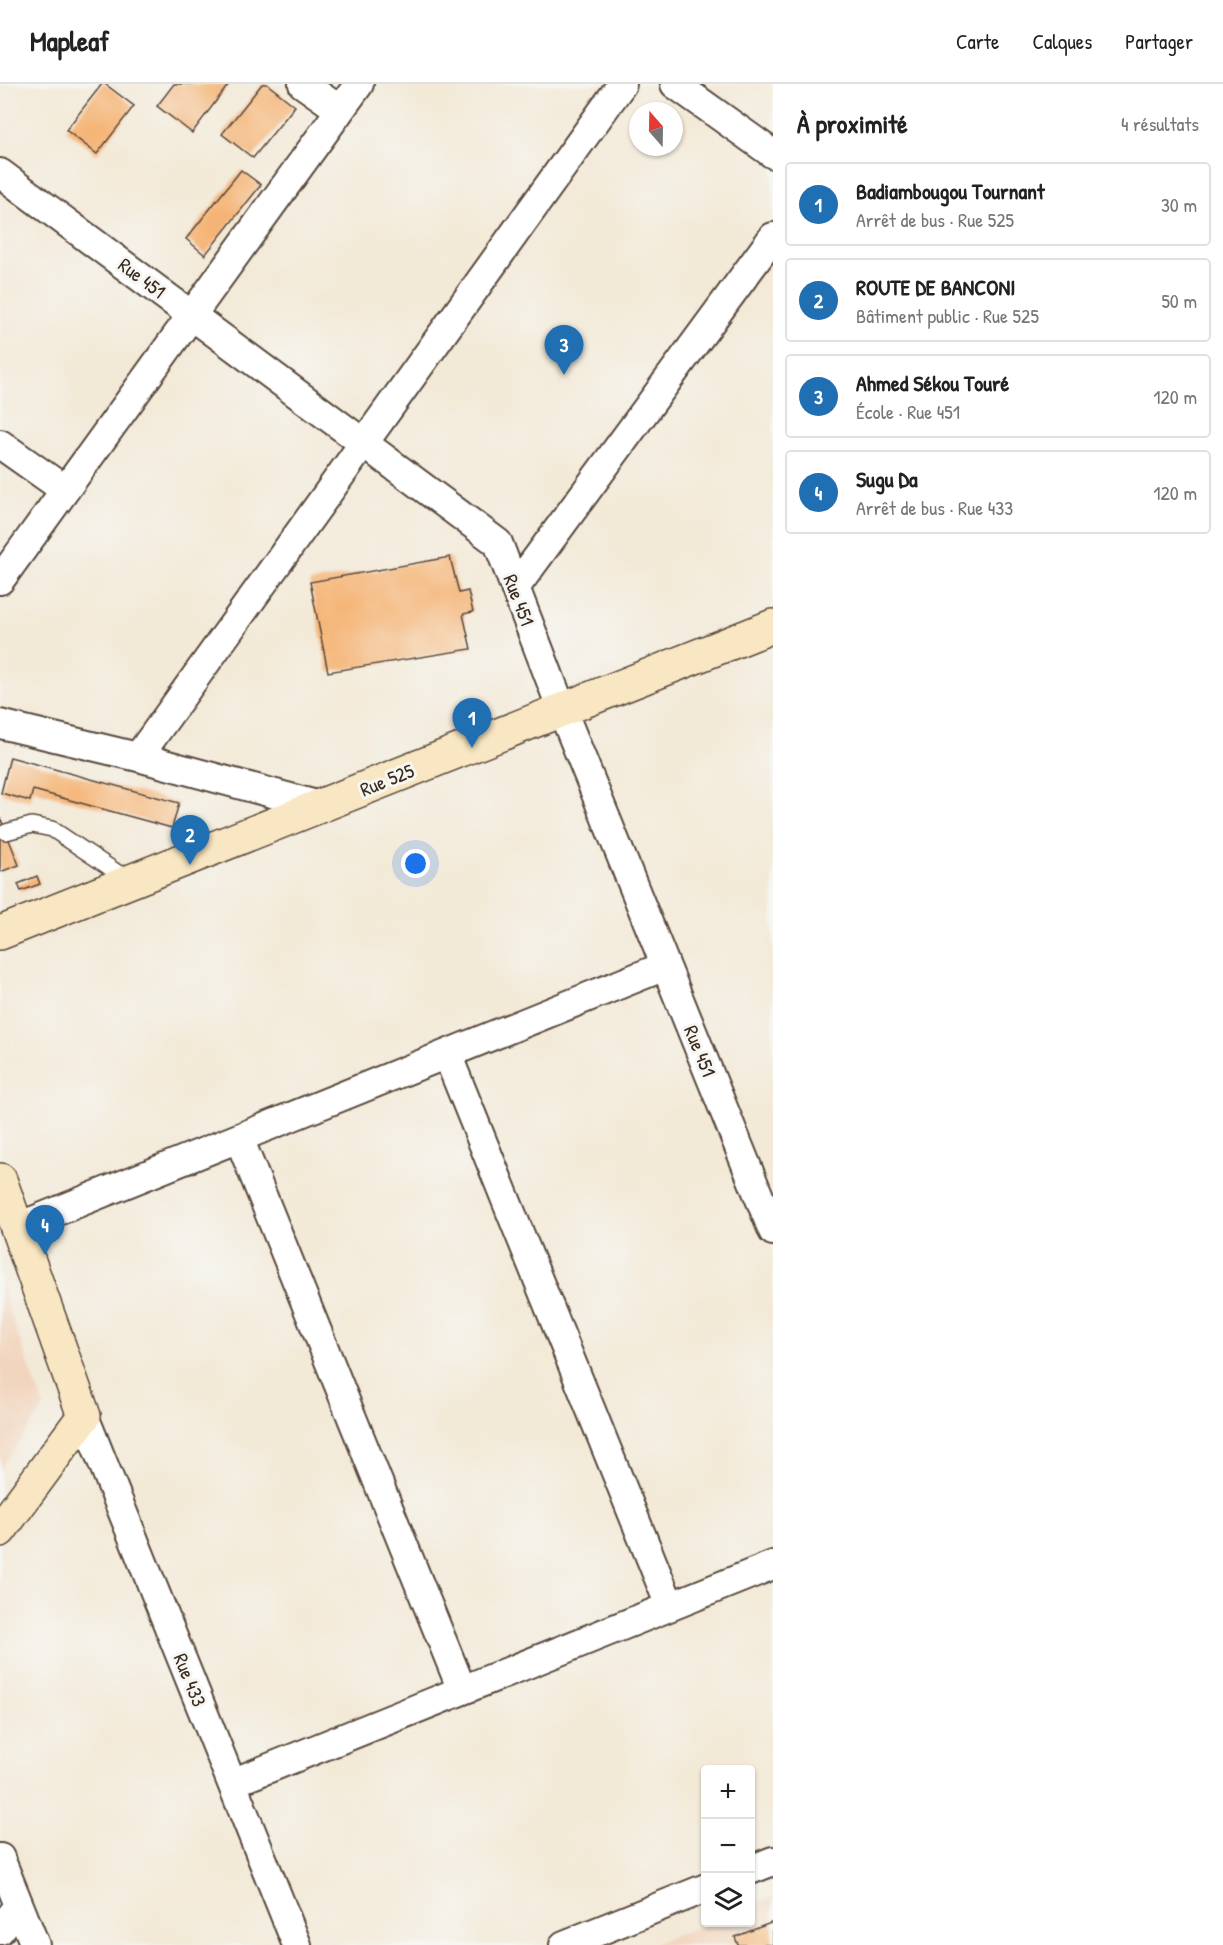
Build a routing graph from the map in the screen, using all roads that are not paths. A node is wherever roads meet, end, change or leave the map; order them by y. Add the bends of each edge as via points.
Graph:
1 (303, 84) edge
2 (359, 84) edge
3 (622, 84) edge
4 (675, 84) edge
5 (340, 110) junction
6 (773, 154) edge
7 (0, 173) edge
8 (773, 237) edge
9 (191, 315) junction
10 (363, 443) junction
11 (2, 447) edge
12 (65, 490) junction
13 (0, 580) edge
14 (515, 588) junction
15 (773, 626) edge
16 (562, 710) junction
17 (0, 724) edge
18 (138, 757) junction
19 (320, 806) junction
20 (6, 832) dead end
21 (130, 881) junction
22 (0, 933) edge
23 (665, 966) junction
24 (447, 1054) junction
25 (239, 1138) junction
26 (0, 1180) edge
27 (18, 1227) junction
28 (773, 1231) edge
29 (84, 1416) junction
30 (0, 1530) edge
31 (773, 1564) edge
32 (670, 1606) junction
33 (462, 1690) junction
34 (232, 1783) junction
35 (0, 1858) edge
36 (773, 1861) edge
37 (755, 1868) edge
38 (701, 1890) edge
39 (20, 1906) junction
40 (0, 1930) edge
41 (35, 1945) edge
42 (297, 1945) edge
43 (564, 1945) edge

1 - 5 street
2 - 5 street
3 - 10 street
4 - 6 street
5 - 9 street
7 - 9 street, Rue 451
8 - 14 street
9 - 10 street, Rue 451
9 - 12 street
10 - 14 street, Rue 451 via 498,543
10 - 18 street
11 - 12 street
12 - 13 street
14 - 16 street, Rue 451
15 - 16 main road, Rue 525
16 - 19 main road, Rue 525
16 - 23 street, Rue 451
17 - 18 street
18 - 19 street
19 - 21 main road, Rue 525
20 - 21 lane via 32,825 52,830
21 - 22 main road, Rue 525
23 - 24 street
23 - 28 street, Rue 451
24 - 25 street
24 - 32 street
25 - 27 street
25 - 33 street
26 - 27 main road
27 - 29 main road
29 - 30 main road
29 - 34 street, Rue 433
31 - 32 street
32 - 33 street
33 - 34 street
34 - 42 street, Rue 433
35 - 39 street
36 - 37 street
38 - 43 street
39 - 40 street
39 - 41 street

